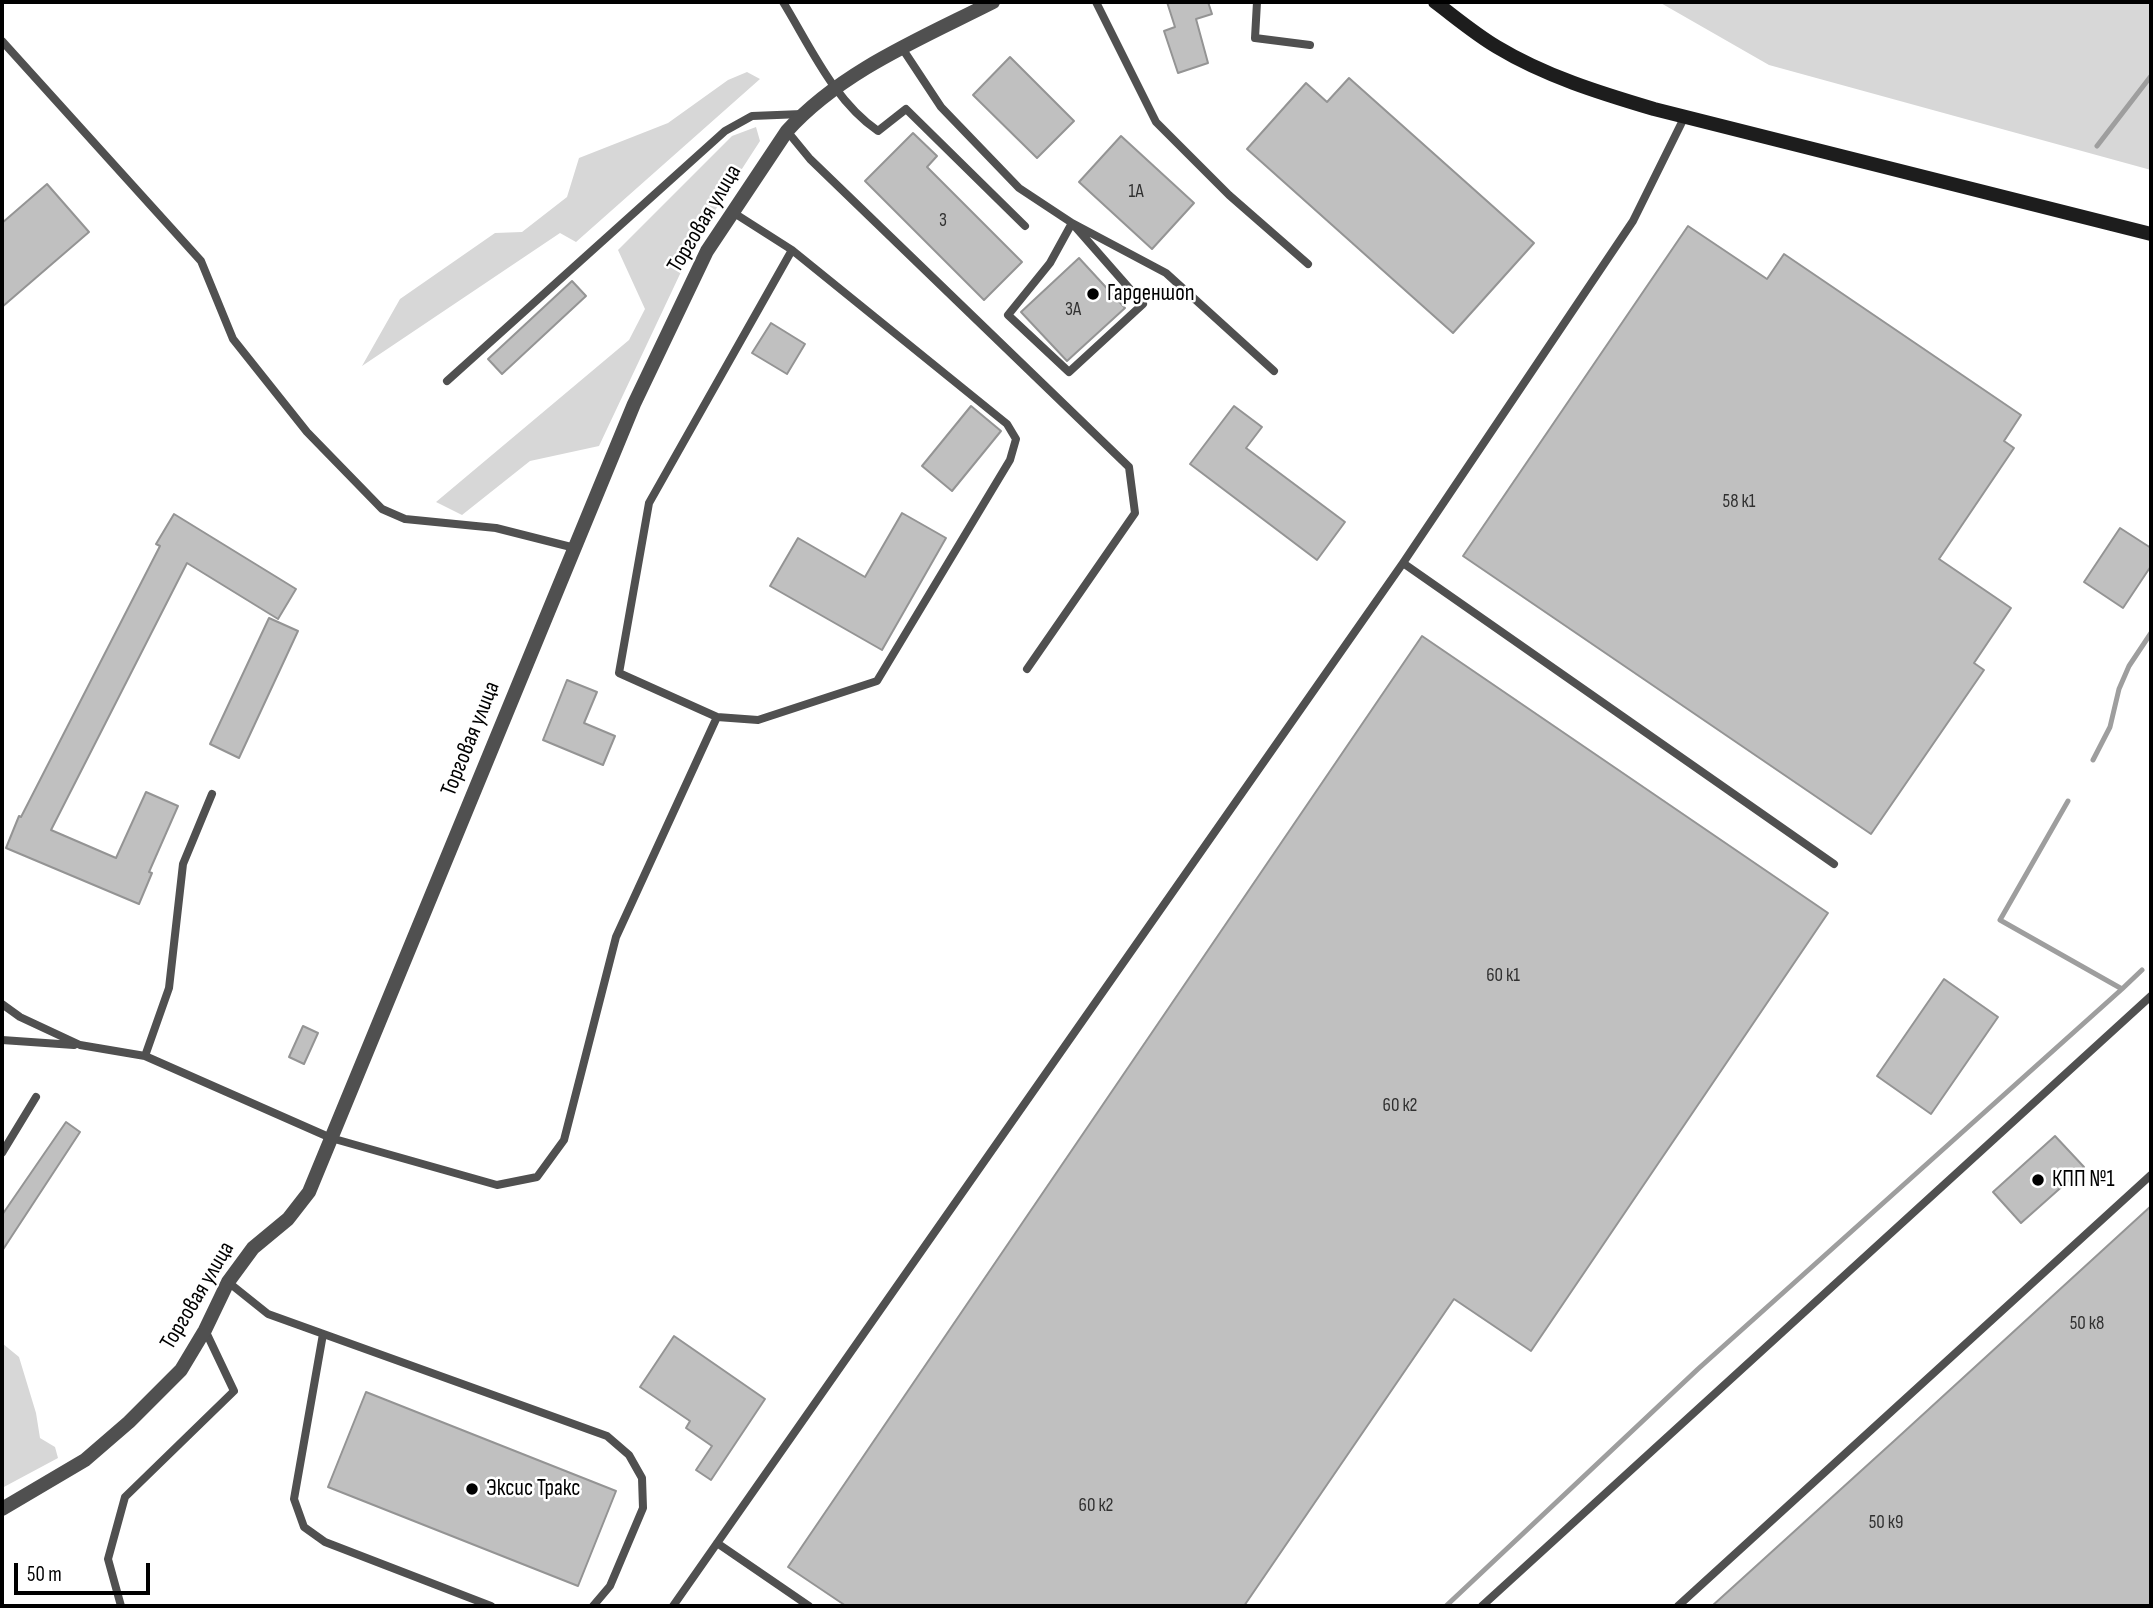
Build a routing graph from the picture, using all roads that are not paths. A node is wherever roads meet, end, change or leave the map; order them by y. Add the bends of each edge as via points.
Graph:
1 (783, 2) edge
2 (993, 2) edge
3 (1096, 2) edge
4 (1257, 2) edge
5 (1435, 2) edge
6 (2, 41) edge
7 (1310, 45) dead end
8 (902, 48) junction
9 (835, 88) junction
10 (802, 114) junction
11 (1685, 116) junction
12 (787, 131) junction
13 (734, 213) junction
14 (1072, 223) junction
15 (1024, 226) dead end
16 (2151, 234) edge
17 (792, 250) junction
18 (1308, 264) dead end
19 (1275, 371) dead end
20 (447, 381) dead end
21 (575, 548) junction
22 (1404, 564) junction
23 (1027, 669) dead end
24 (717, 717) junction
25 (212, 793) dead end
26 (1833, 864) dead end
27 (2151, 996) edge
28 (2, 1004) edge
29 (2, 1040) edge
30 (80, 1045) junction
31 (145, 1056) junction
32 (36, 1097) dead end
33 (331, 1139) junction
34 (2, 1153) edge
35 (2151, 1175) edge
36 (228, 1282) junction
37 (205, 1330) junction
38 (323, 1334) junction
39 (2, 1508) edge
40 (717, 1543) junction
41 (121, 1606) edge
42 (491, 1606) edge
43 (593, 1606) edge
44 (673, 1606) edge
45 (808, 1606) edge
46 (1482, 1606) edge
47 (1678, 1606) edge

1 - 9 lane
2 - 8 street, Торговая улица
3 - 18 lane via 1156,122 1229,195
4 - 7 lane via 1255,38
5 - 11 main road via 1497,47 1545,71 1597,92
6 - 21 lane via 201,261 233,339 307,432 382,509 405,519 496,528
8 - 9 street, Торговая улица
8 - 14 lane via 940,107 1019,188
9 - 10 street, Торговая улица
9 - 15 lane via 878,131 906,110
10 - 12 street, Торговая улица
10 - 20 lane via 752,116 725,131
11 - 16 main road
11 - 22 lane via 1633,221
12 - 13 street, Торговая улица
12 - 23 lane via 810,159 1129,467 1135,513
13 - 17 lane
13 - 21 street, Торговая улица via 707,251 645,380
14 - 14 lane via 1050,263 1008,315 1069,372 1143,304
14 - 19 lane via 1166,273
17 - 24 lane via 649,503 619,673
17 - 24 lane via 1007,424 1016,439 1010,460 877,681 758,720
21 - 33 street, Торговая улица
22 - 26 lane
22 - 40 lane
24 - 33 lane via 616,937 564,1139 537,1177 497,1185
25 - 31 lane via 183,864 169,988
27 - 46 lane
28 - 30 lane
29 - 30 lane
30 - 31 lane
31 - 33 lane
32 - 34 lane
33 - 36 street, Торговая улица via 309,1192 288,1219 253,1248
35 - 47 lane
36 - 37 street, Торговая улица
36 - 38 lane via 268,1314
37 - 39 street, Торговая улица via 181,1370 129,1422 85,1460
37 - 41 lane via 234,1391 125,1497 108,1559
38 - 42 lane via 294,1499 304,1527 325,1542
38 - 43 lane via 607,1436 629,1455 642,1478 643,1507 610,1586
40 - 44 lane
40 - 45 lane

